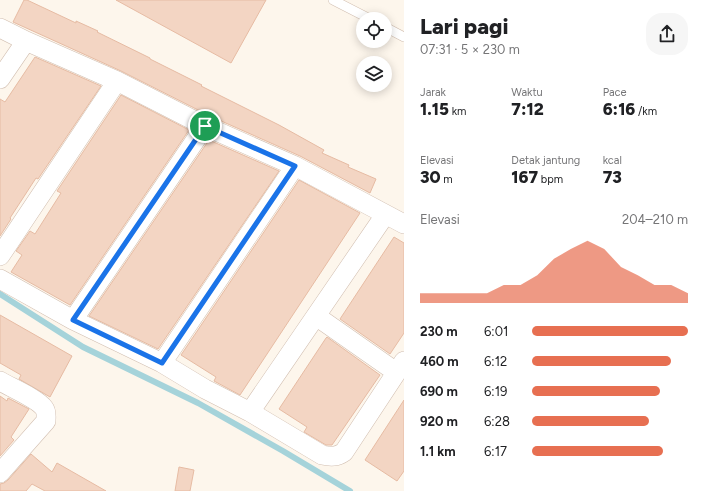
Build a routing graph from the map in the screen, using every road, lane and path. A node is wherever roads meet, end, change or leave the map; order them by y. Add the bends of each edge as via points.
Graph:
1 (333, 0) edge
2 (356, 12) edge
3 (0, 28) edge
4 (392, 31) edge
5 (404, 37) edge
6 (26, 40) junction
7 (0, 79) edge
8 (117, 81) junction
9 (205, 126) junction
10 (295, 166) junction
11 (385, 215) junction
12 (404, 224) edge
13 (0, 256) edge
14 (0, 279) edge
15 (316, 316) junction
16 (73, 320) junction
17 (162, 363) junction
18 (400, 367) edge
19 (0, 381) edge
20 (250, 412) junction
21 (0, 473) edge

1 - 2 lane
3 - 6 street
4 - 5 lane
6 - 7 street
6 - 8 street
8 - 9 street
8 - 13 street
9 - 10 street
9 - 16 street
10 - 11 street
10 - 17 street
11 - 12 street
11 - 15 street
14 - 16 street
15 - 18 street
15 - 20 street
16 - 17 street
17 - 20 street
18 - 20 street via 344,452 338,456 322,455
19 - 21 street via 43,407 46,421

